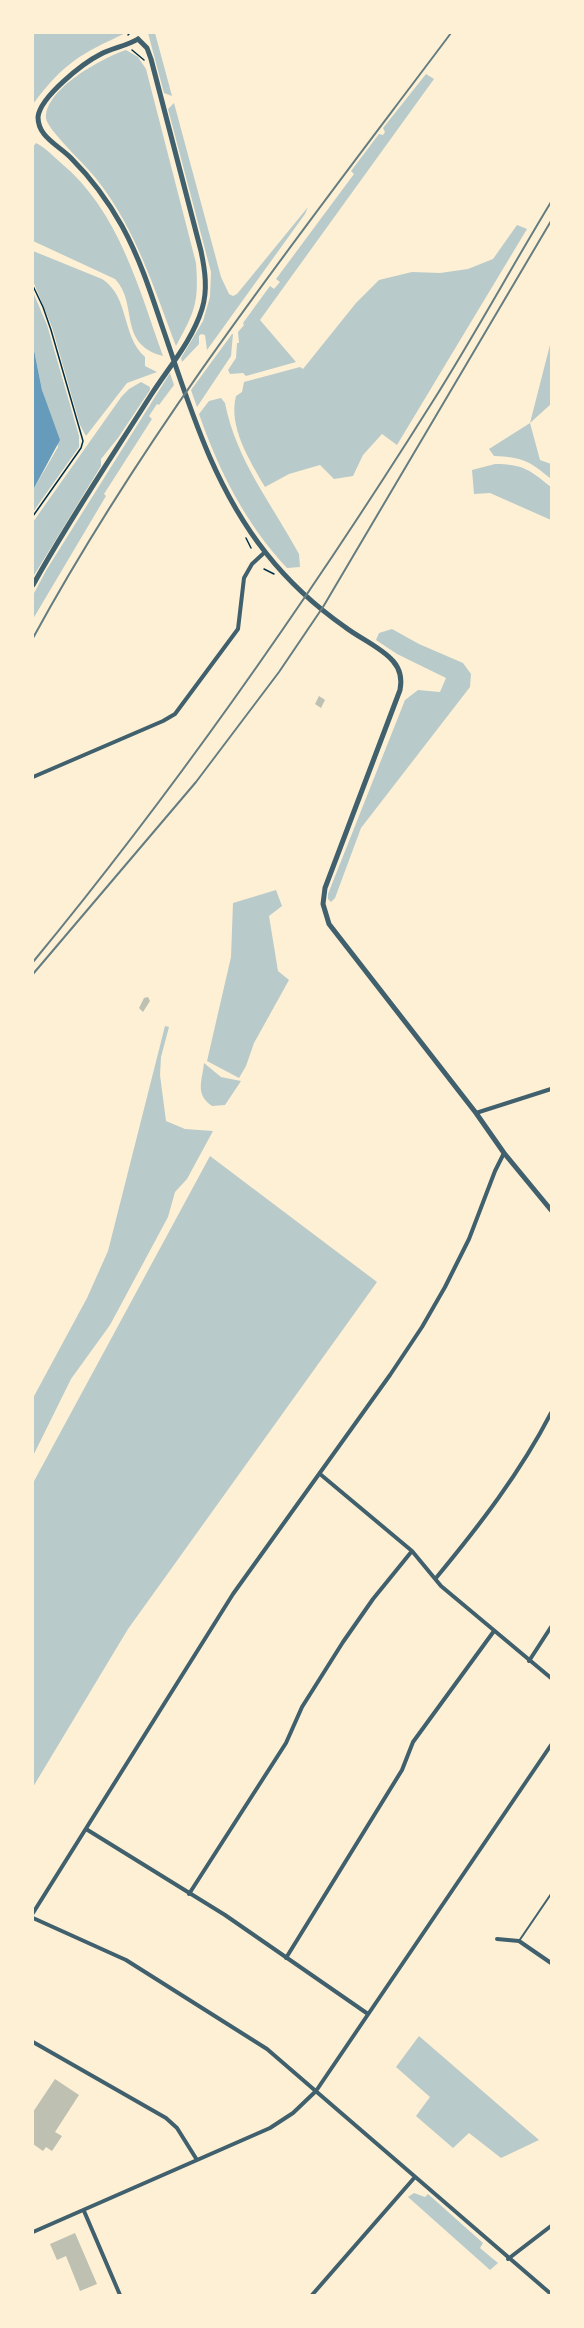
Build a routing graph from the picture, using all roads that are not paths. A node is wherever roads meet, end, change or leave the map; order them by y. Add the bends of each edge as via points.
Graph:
1 (140, 36) edge
2 (266, 552) junction
3 (33, 585) edge
4 (33, 777) edge
5 (551, 1089) edge
6 (476, 1113) junction
7 (504, 1153) junction
8 (551, 1210) edge
9 (551, 1413) edge
10 (320, 1474) junction
11 (412, 1551) junction
12 (436, 1578) junction
13 (551, 1627) edge
14 (494, 1631) junction
15 (529, 1661) junction
16 (551, 1678) edge
17 (551, 1744) edge
18 (86, 1829) junction
19 (189, 1894) junction
20 (551, 1894) edge
21 (33, 1913) edge
22 (33, 1918) edge
23 (497, 1939) dead end
24 (519, 1941) junction
25 (286, 1958) junction
26 (551, 1963) edge
27 (368, 2014) junction
28 (33, 2042) edge
29 (316, 2091) junction
30 (197, 2160) junction
31 (415, 2177) junction
32 (84, 2211) junction
33 (551, 2226) edge
34 (33, 2232) edge
35 (508, 2259) junction
36 (551, 2294) edge
37 (120, 2295) edge
38 (312, 2295) edge

1 - 2 street via 77,69 43,105 38,123 45,135 88,176 117,218 140,265 199,432 225,492
1 - 3 street via 151,59 201,250 204,299 185,345
2 - 4 street via 245,575 238,629 175,714
2 - 6 street via 324,611 395,663 399,670 401,683 333,864 324,895 324,911 329,924
5 - 6 street
6 - 7 street
7 - 8 street
7 - 10 street via 469,1239 436,1303
9 - 12 street via 511,1481
10 - 11 street
10 - 18 street via 233,1594
11 - 12 street
11 - 19 street via 343,1642 302,1707 286,1743
12 - 14 street
13 - 15 street
14 - 15 street
14 - 25 street via 413,1742 402,1770
15 - 16 street
17 - 27 street
18 - 19 street
18 - 21 street
19 - 25 street
20 - 24 lane
22 - 29 street via 126,1960 267,2049
23 - 24 street
24 - 26 street
25 - 27 street
27 - 29 street
28 - 30 street via 166,2118
29 - 30 street via 281,2122
29 - 31 street
30 - 32 street
31 - 35 street
31 - 38 street
32 - 34 street
32 - 37 street
33 - 35 street
35 - 36 street

